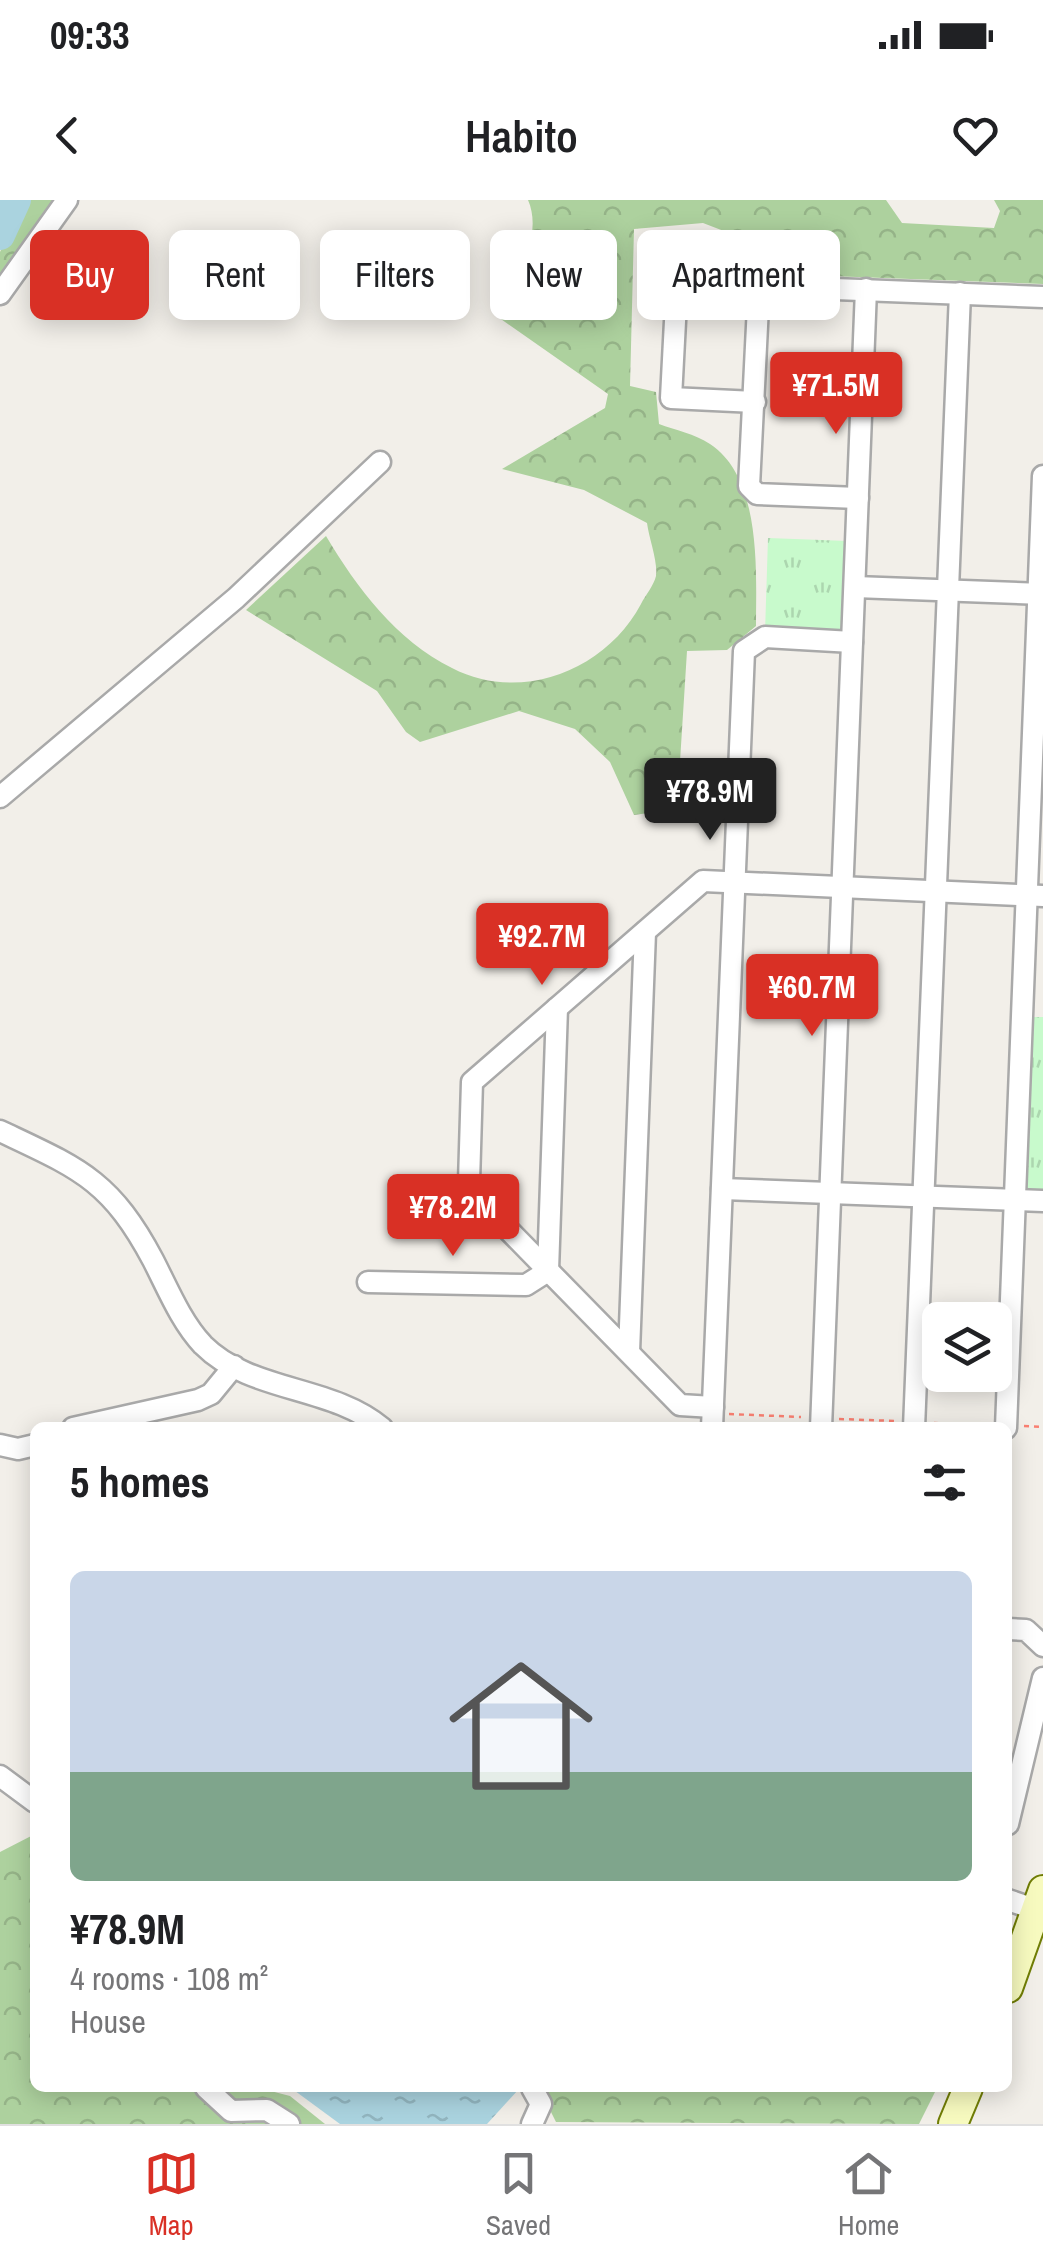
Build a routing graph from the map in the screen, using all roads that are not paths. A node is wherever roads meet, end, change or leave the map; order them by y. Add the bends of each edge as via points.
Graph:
1 (67, 200) edge
2 (840, 288) edge
3 (866, 289) junction
4 (960, 293) junction
5 (0, 294) edge
6 (1043, 296) edge
7 (675, 320) edge
8 (758, 320) edge
9 (755, 402) junction
10 (380, 462) dead end
11 (1043, 476) edge
12 (858, 498) junction
13 (854, 587) junction
14 (948, 590) junction
15 (1041, 594) edge
16 (852, 642) junction
17 (0, 798) edge
18 (734, 882) junction
19 (842, 886) junction
20 (935, 891) junction
21 (1034, 895) edge
22 (645, 932) junction
23 (557, 1008) junction
24 (0, 1131) edge
25 (722, 1189) junction
26 (832, 1193) junction
27 (923, 1196) junction
28 (1014, 1200) junction
29 (1043, 1201) edge
30 (548, 1270) junction
31 (368, 1282) dead end
32 (629, 1352) junction
33 (234, 1366) junction
34 (712, 1416) edge
35 (101, 1422) edge
36 (373, 1422) edge
37 (821, 1422) edge
38 (914, 1422) edge
39 (1006, 1422) edge
40 (0, 1445) edge
41 (30, 1446) edge
42 (1012, 1630) edge
43 (1042, 1641) edge
44 (1043, 1678) edge
45 (0, 1776) edge
46 (30, 1798) edge
47 (1012, 1807) edge
48 (1012, 1900) edge
49 (1040, 1900) edge
50 (1012, 1977) edge
51 (211, 2092) edge
52 (534, 2092) edge
53 (966, 2092) edge
54 (289, 2124) edge
55 (532, 2124) edge
56 (953, 2124) edge

1 - 5 street
2 - 3 street
3 - 4 street
3 - 12 street
4 - 6 street
4 - 14 street
7 - 9 street via 671,398
8 - 9 street
9 - 12 street via 750,486 757,494
10 - 17 street via 236,598
11 - 15 street
12 - 13 street
13 - 14 street
13 - 16 street
14 - 15 street
14 - 20 street
15 - 21 street
16 - 18 street via 765,638 744,650
16 - 19 street
18 - 19 street
18 - 22 street via 704,881
18 - 25 street
19 - 20 street
19 - 26 street
20 - 21 street
20 - 27 street
21 - 28 street
22 - 23 street
22 - 32 street
23 - 30 street
23 - 30 street via 472,1082 469,1182
24 - 33 street via 77,1166 101,1186 135,1227 202,1344
25 - 26 street
25 - 34 street
26 - 27 street
26 - 37 street
27 - 28 street
27 - 38 street
28 - 29 street
28 - 39 street
30 - 31 street via 526,1285
30 - 32 street
32 - 34 street via 680,1405
33 - 35 street via 198,1400
33 - 36 street
40 - 41 street
42 - 43 street
44 - 47 street
45 - 46 street
48 - 49 street
49 - 50 street
51 - 54 street via 231,2110 267,2110
52 - 55 street via 540,2104
53 - 56 street

